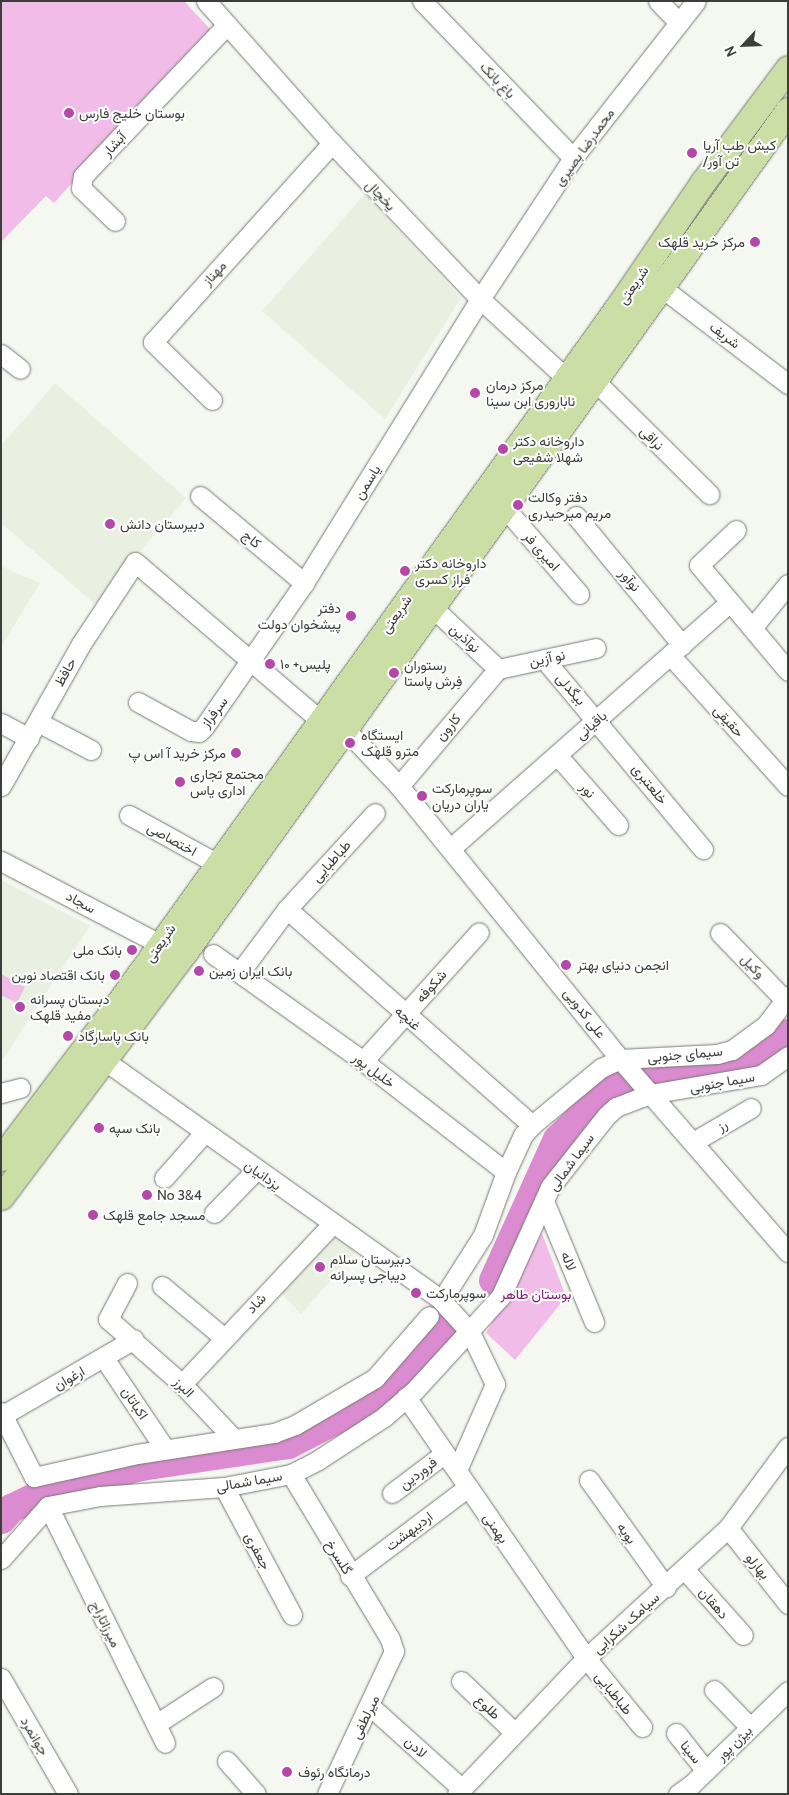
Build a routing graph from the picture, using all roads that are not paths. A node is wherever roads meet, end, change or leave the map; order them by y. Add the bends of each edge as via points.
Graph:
1 (206, 1) edge
2 (422, 1) edge
3 (658, 1) edge
4 (696, 1) edge
5 (678, 23) junction
6 (227, 25) junction
7 (788, 68) edge
8 (788, 110) edge
9 (332, 143) junction
10 (573, 158) junction
11 (115, 221) dead end
12 (661, 287) junction
13 (480, 299) junction
14 (1, 354) edge
15 (20, 369) dead end
16 (566, 378) junction
17 (788, 384) edge
18 (591, 386) junction
19 (212, 400) dead end
20 (709, 494) dead end
21 (200, 496) dead end
22 (504, 507) junction
23 (576, 516) dead end
24 (736, 530) dead end
25 (304, 583) junction
26 (788, 584) edge
27 (580, 594) dead end
28 (730, 602) junction
29 (432, 607) junction
30 (752, 628) junction
31 (596, 648) dead end
32 (676, 650) junction
33 (544, 659) junction
34 (251, 662) junction
35 (498, 669) junction
36 (788, 671) edge
37 (138, 702) dead end
38 (319, 719) junction
39 (597, 720) junction
40 (38, 722) junction
41 (1, 723) edge
42 (344, 728) junction
43 (29, 738) junction
44 (91, 750) dead end
45 (558, 755) junction
46 (1, 786) edge
47 (400, 786) junction
48 (788, 786) edge
49 (375, 813) dead end
50 (129, 815) dead end
51 (618, 825) dead end
52 (451, 848) junction
53 (703, 849) dead end
54 (1, 861) edge
55 (216, 863) junction
56 (287, 909) junction
57 (479, 932) dead end
58 (720, 933) dead end
59 (160, 944) junction
60 (213, 954) dead end
61 (240, 972) junction
62 (787, 998) edge
63 (405, 1015) junction
64 (95, 1054) junction
65 (788, 1056) edge
66 (620, 1059) junction
67 (363, 1061) junction
68 (20, 1088) dead end
69 (1, 1093) edge
70 (650, 1094) junction
71 (751, 1108) dead end
72 (532, 1125) junction
73 (204, 1133) junction
74 (692, 1142) junction
75 (1, 1158) edge
76 (256, 1170) junction
77 (506, 1172) junction
78 (164, 1178) dead end
79 (1, 1197) edge
80 (544, 1201) junction
81 (214, 1213) dead end
82 (332, 1224) junction
83 (787, 1249) edge
84 (127, 1283) dead end
85 (162, 1286) dead end
86 (445, 1295) junction
87 (429, 1316) dead end
88 (594, 1322) dead end
89 (470, 1332) junction
90 (223, 1337) junction
91 (134, 1339) junction
92 (104, 1358) junction
93 (182, 1384) junction
94 (406, 1397) junction
95 (2, 1414) edge
96 (232, 1438) junction
97 (788, 1447) edge
98 (165, 1449) junction
99 (445, 1453) junction
100 (456, 1470) junction
101 (291, 1474) junction
102 (589, 1480) dead end
103 (224, 1487) junction
104 (468, 1487) junction
105 (392, 1492) dead end
106 (48, 1506) junction
107 (728, 1528) junction
108 (1, 1560) edge
109 (686, 1570) junction
110 (350, 1576) junction
111 (666, 1587) junction
112 (788, 1604) edge
113 (292, 1615) dead end
114 (742, 1636) dead end
115 (390, 1639) joint
116 (586, 1658) junction
117 (1, 1678) edge
118 (461, 1681) dead end
119 (213, 1687) dead end
120 (714, 1690) dead end
121 (786, 1697) edge
122 (370, 1706) junction
123 (156, 1724) junction
124 (642, 1727) dead end
125 (750, 1727) junction
126 (514, 1732) junction
127 (676, 1733) dead end
128 (165, 1743) dead end
129 (227, 1761) dead end
130 (706, 1771) junction
131 (459, 1791) edge
132 (689, 1791) edge
133 (68, 1794) edge
134 (256, 1794) edge
135 (327, 1794) edge

1 - 6 street, یخچال
2 - 10 street, باغ بانک
3 - 5 street
4 - 5 street, محمدرضا بصیری
5 - 10 street, محمدرضا بصیری
6 - 9 street, یخچال
6 - 11 street, آبشار via 83,176 81,188
7 - 16 main road, شریعتی via 703,182
8 - 12 main road, شریعتی
9 - 13 street, یخچال
9 - 19 street, مهناز via 153,342
10 - 13 street, محمدرضا بصیری
12 - 17 street, شریف
12 - 18 main road, شریعتی
13 - 16 street, یخچال
13 - 25 street, یاسمن
14 - 15 street
16 - 18 main road
16 - 38 main road, شریعتی
18 - 20 street, نراقی
18 - 22 main road, شریعتی
21 - 25 street, کاج
22 - 27 street, امیری فر
22 - 29 main road, شریعتی
23 - 32 street, نوآور
24 - 28 street via 698,564
25 - 34 street, یاسمن
26 - 30 street
28 - 30 street
28 - 32 street, باقیانی
29 - 35 street, نوآذین
29 - 42 main road, شریعتی
30 - 36 street
31 - 33 street, نو آزین
32 - 39 street, باقیانی
32 - 48 street, حقیقی
33 - 35 street, نو آزین
33 - 39 street, بیگدلی
34 - 37 street, سرفراز via 199,732 191,731
34 - 38 street
34 - 40 street, حافظ via 135,562 81,644
35 - 47 street, کارون
38 - 55 main road, شریعتی
39 - 45 street, باقیانی
39 - 53 street, خلعتبری
40 - 43 street, حافظ
40 - 44 street
41 - 43 street
42 - 47 street, علی کدویی
42 - 64 main road, شریعتی
43 - 46 street, حافظ
45 - 51 street, نور
45 - 52 street, باقیانی
47 - 52 street, علی کدویی
49 - 56 street, طباطبایی
50 - 55 street, اختصاصی
52 - 66 street, علی کدویی
54 - 59 street, سجاد
55 - 59 main road, شریعتی
56 - 61 street
56 - 63 street, غنچه
57 - 63 street, شکوفه
58 - 62 street, وکیل
59 - 64 main road, شریعتی
60 - 61 street, خلیل‌ پور
61 - 67 street, خلیل‌ پور
62 - 66 street, سیمای جنوبی via 766,1025 732,1050 717,1054
63 - 67 street, شکوفه
63 - 72 street, غنچه
64 - 73 street, یزدانیان
64 - 75 main road, شریعتی
64 - 79 main road, شریعتی
65 - 70 street, سیما جنوبی via 761,1075
66 - 70 street, علی کدویی
66 - 72 street via 601,1068
67 - 77 street, خلیل‌ پور
68 - 69 street
70 - 74 street, علی کدویی
70 - 80 street, سیما شمالی via 616,1108 606,1116 550,1187
71 - 74 street, رز
72 - 77 street via 523,1135
73 - 76 street, یزدانیان
73 - 78 street
74 - 83 street, علی کدویی
76 - 81 street
76 - 82 street, یزدانیان
77 - 86 street via 483,1235
80 - 88 street, لاله
80 - 89 street, سیما شمالی via 507,1287
82 - 86 street, یزدانیان
82 - 90 street, شاد
84 - 91 street, البرز via 107,1317
85 - 90 street
86 - 89 street, یزدانیان
87 - 96 street via 375,1378 295,1425 274,1433
89 - 94 street, سیما شمالی
89 - 100 street via 495,1384
90 - 93 street, شاد
91 - 92 street, ارغوان
91 - 93 street, البرز
92 - 95 street, ارغوان
92 - 98 street, اکباتان
93 - 96 street, البرز
94 - 99 street, بهمنی
94 - 101 street, سیما شمالی via 384,1417
95 - 98 street via 34,1477
96 - 98 street
97 - 107 street, سیامک شکرابی
99 - 100 street, بهمنی
99 - 105 street, فروردین
100 - 104 street, بهمنی
101 - 103 street, سیما شمالی
101 - 110 street, گلسرخ
102 - 111 street, بویه
103 - 106 street, سیما شمالی via 100,1496
103 - 113 street, جعفری
104 - 110 street, اردیبهشت
104 - 116 street, بهمنی
106 - 108 street
106 - 123 street, میرزاتاراج
107 - 109 street, سیامک شکرابی
107 - 112 street, بهارلو
109 - 111 street, سیامک شکرابی
109 - 114 street, دهقان
110 - 115 street, گلسرخ
111 - 116 street, سیامک شکرابی
115 - 122 street, میرلطفی via 394,1651 392,1661
116 - 124 street, طباطبایی
116 - 126 street, سیامک شکرابی
117 - 133 street, جوانمرد
118 - 126 street, طلوع
119 - 123 street
120 - 125 street
121 - 125 street, بیژن پور
122 - 131 street, لادن
122 - 135 street, میرلطفی
123 - 128 street, میرزاتاراج
125 - 130 street, بیژن پور
126 - 131 street, سیامک شکرابی
127 - 130 street, سینا
129 - 134 street
130 - 132 street, بیژن پور

